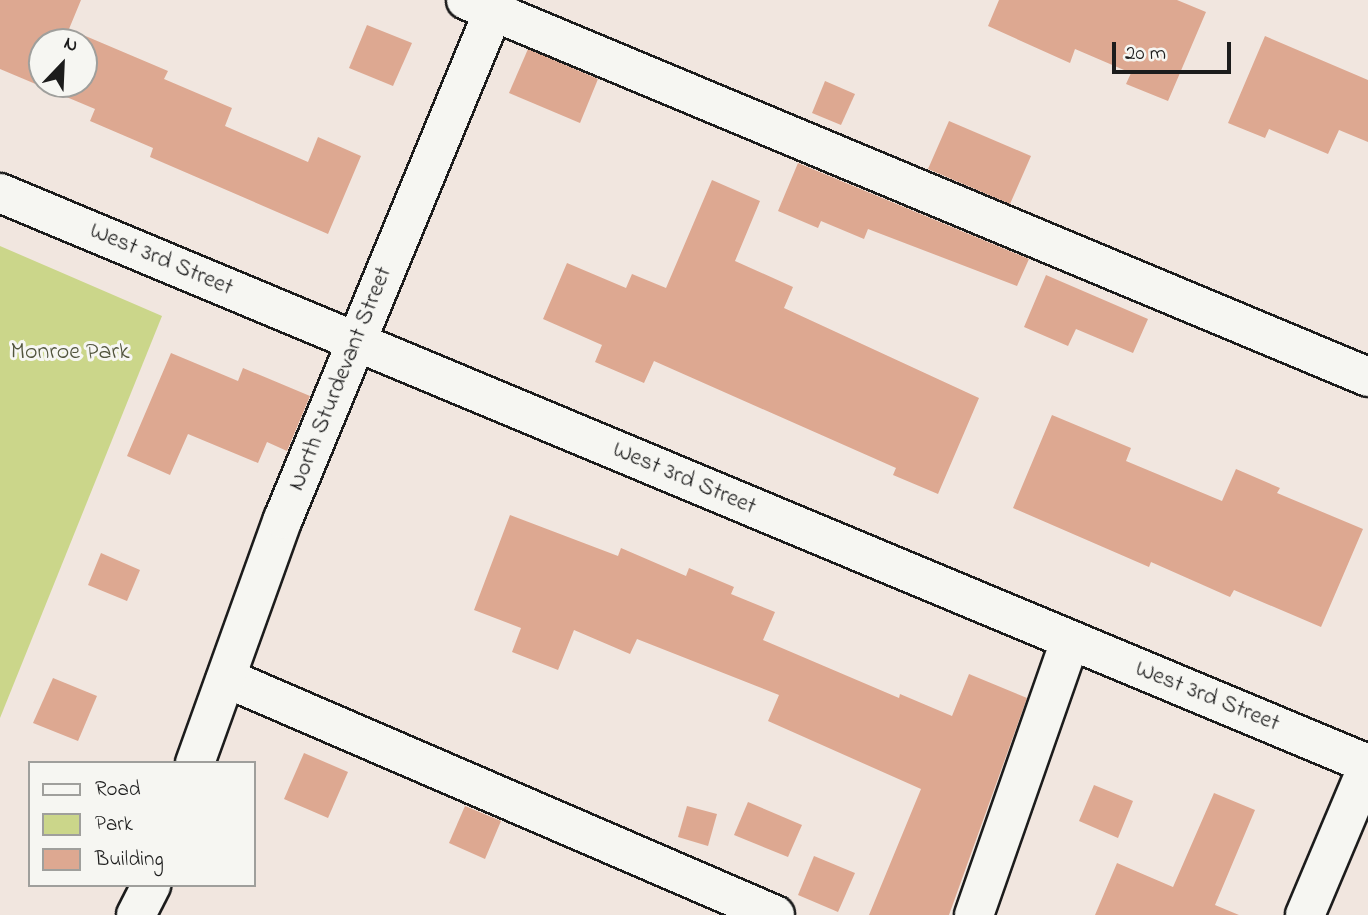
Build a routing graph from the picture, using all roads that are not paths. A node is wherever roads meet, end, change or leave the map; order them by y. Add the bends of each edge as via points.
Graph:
1 (486, 4) edge
2 (0, 193) edge
3 (356, 342) junction
4 (1368, 377) edge
5 (1070, 640) junction
6 (226, 678) junction
7 (196, 761) edge
8 (1368, 765) edge
9 (149, 887) edge
10 (136, 915) edge
11 (775, 915) edge
12 (974, 915) edge
13 (1305, 915) edge

1 - 3 main road, North Sturdevant Street
1 - 4 main road
2 - 3 main road, West 3rd Street
3 - 5 main road, West 3rd Street
3 - 6 main road, North Sturdevant Street via 283,519
5 - 8 main road, West 3rd Street
5 - 12 main road
6 - 7 main road, North Sturdevant Street
6 - 11 main road
8 - 13 main road
9 - 10 main road

